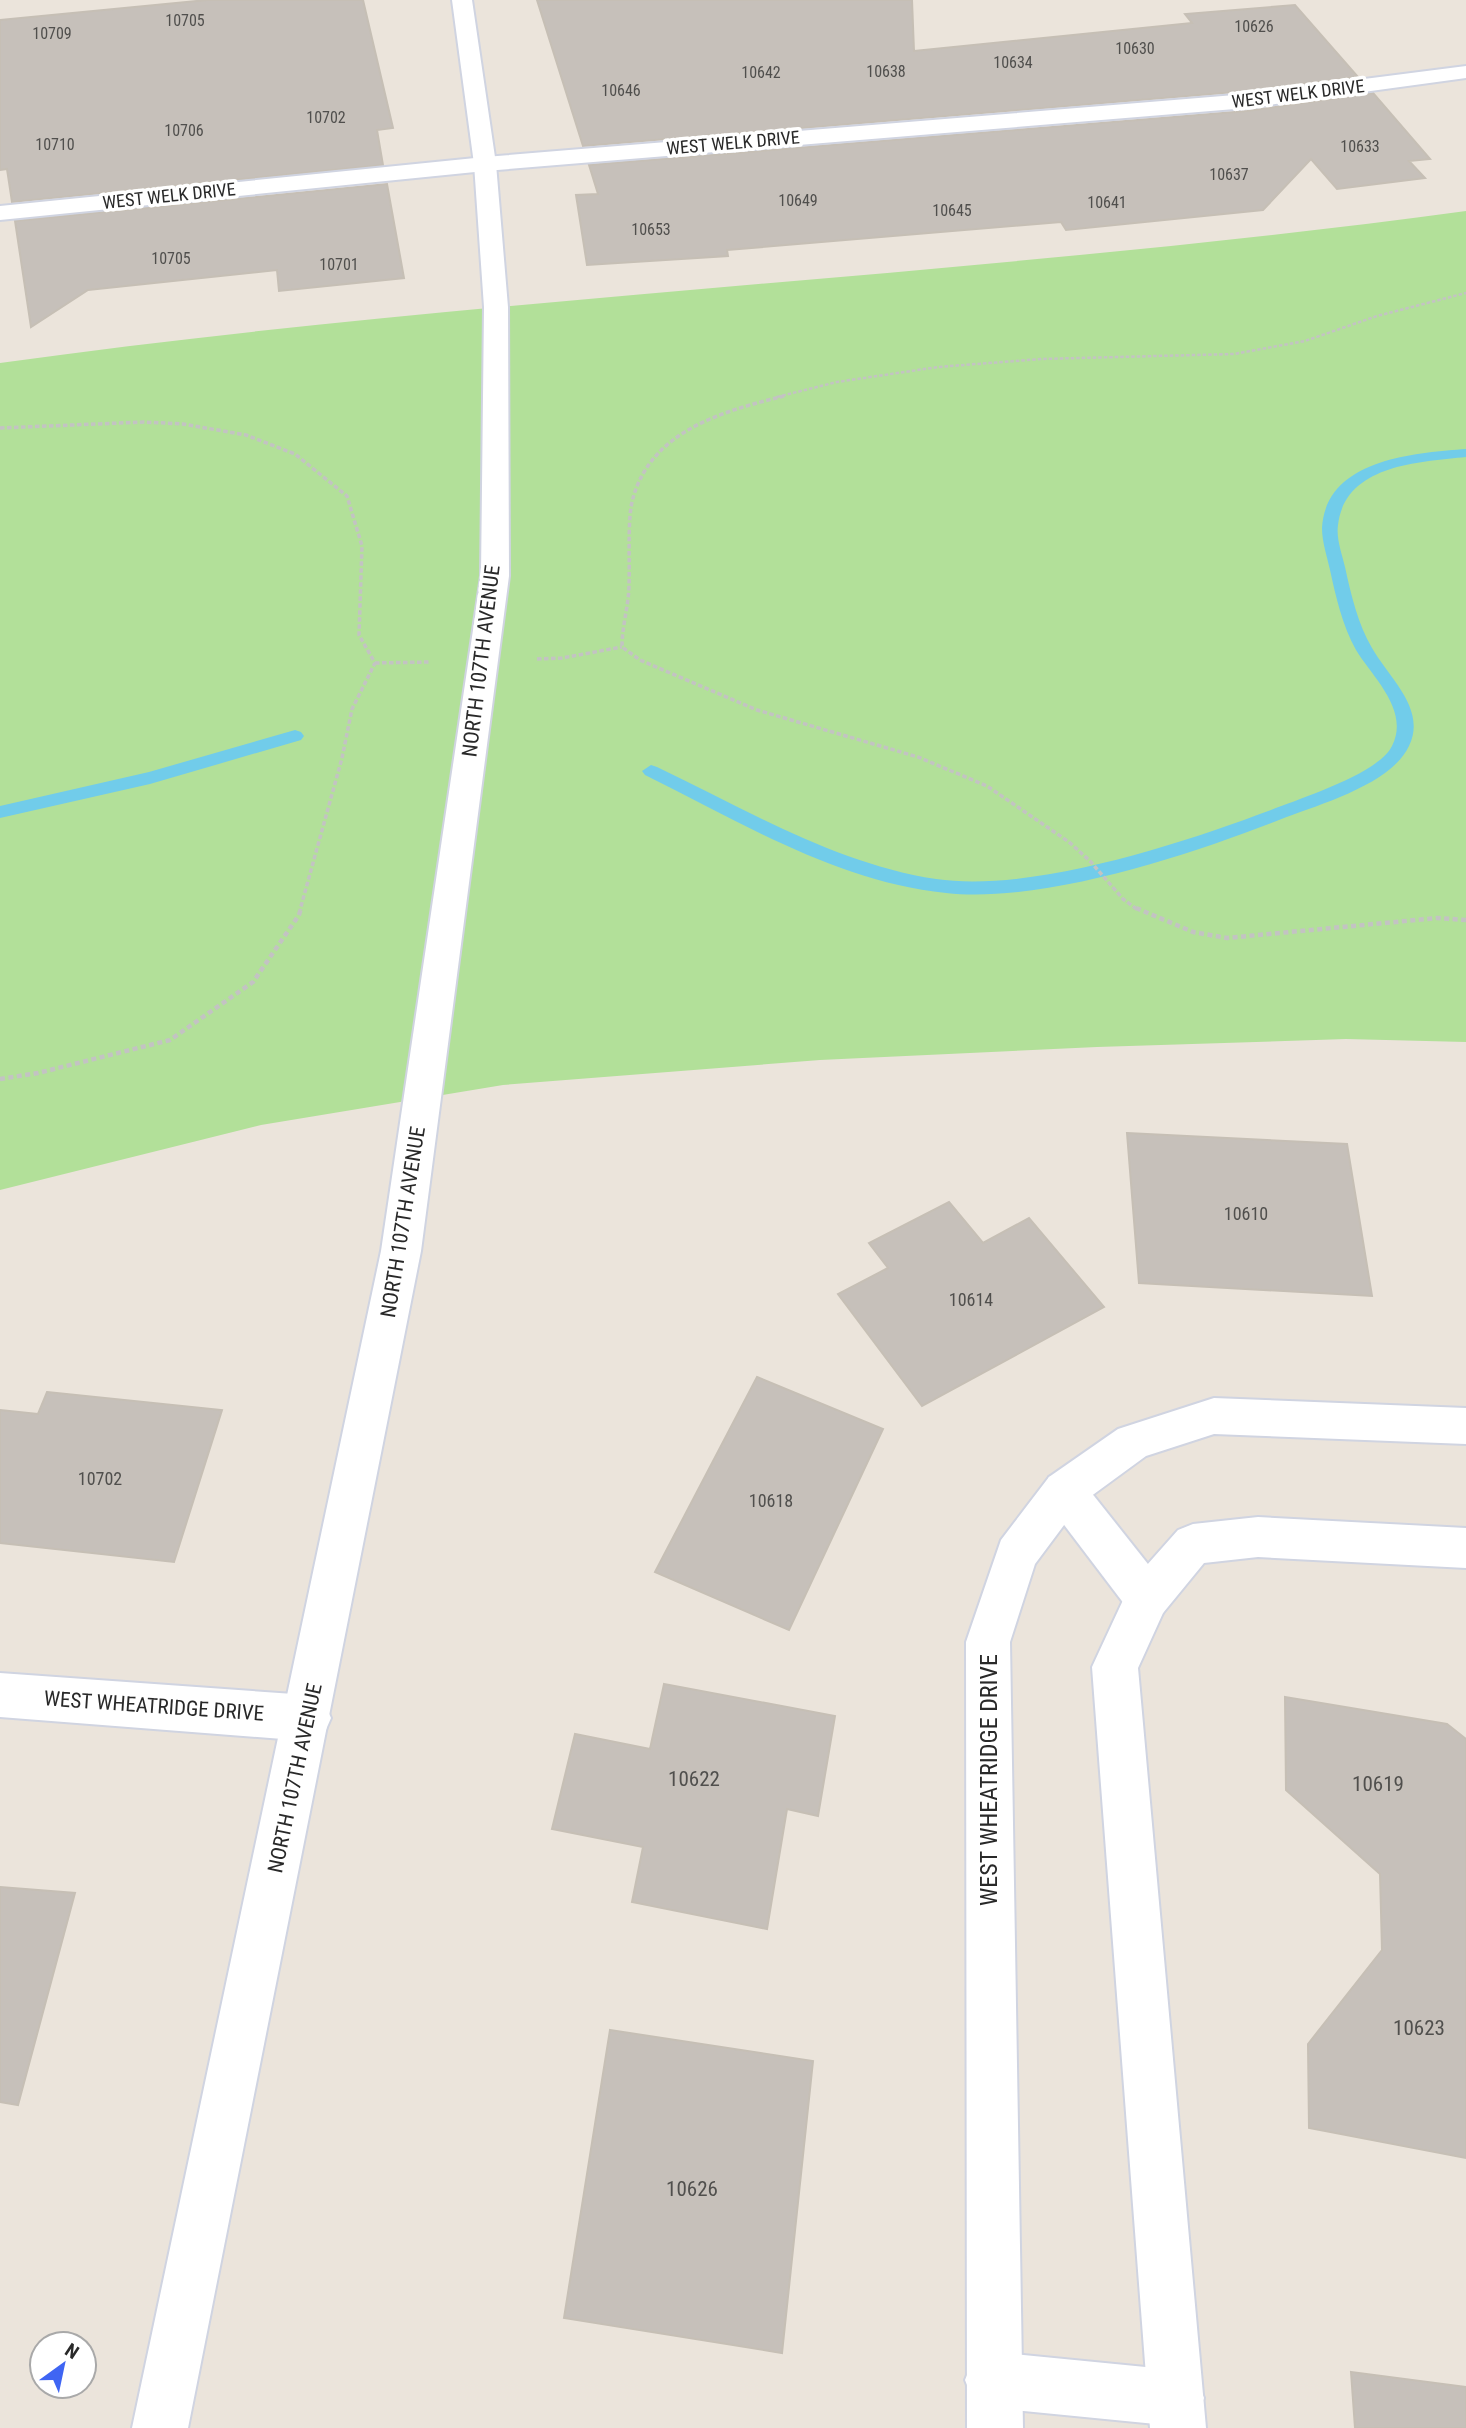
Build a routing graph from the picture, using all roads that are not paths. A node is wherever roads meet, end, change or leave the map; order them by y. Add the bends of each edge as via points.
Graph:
1 (462, 0) edge
2 (1466, 72) edge
3 (485, 164) junction
4 (0, 213) edge
5 (1466, 1426) edge
6 (1064, 1490) junction
7 (1466, 1548) edge
8 (1147, 1598) junction
9 (0, 1695) edge
10 (308, 1718) junction
11 (994, 2404) edge
12 (1177, 2413) edge
13 (160, 2428) edge

1 - 3 street, NORTH 107TH AVENUE
2 - 3 street, WEST WELK DRIVE via 1247,101
3 - 4 street, WEST WELK DRIVE
3 - 10 street, NORTH 107TH AVENUE via 496,307 495,576 401,1251
5 - 6 street, WEST WHEATRIDGE DRIVE via 1214,1416 1133,1442
6 - 8 street
6 - 11 street, WEST WHEATRIDGE DRIVE via 1016,1554 988,1642
7 - 8 street via 1258,1537 1193,1544
8 - 12 street via 1115,1667
9 - 10 street, WEST WHEATRIDGE DRIVE
10 - 13 street, NORTH 107TH AVENUE
11 - 12 street

